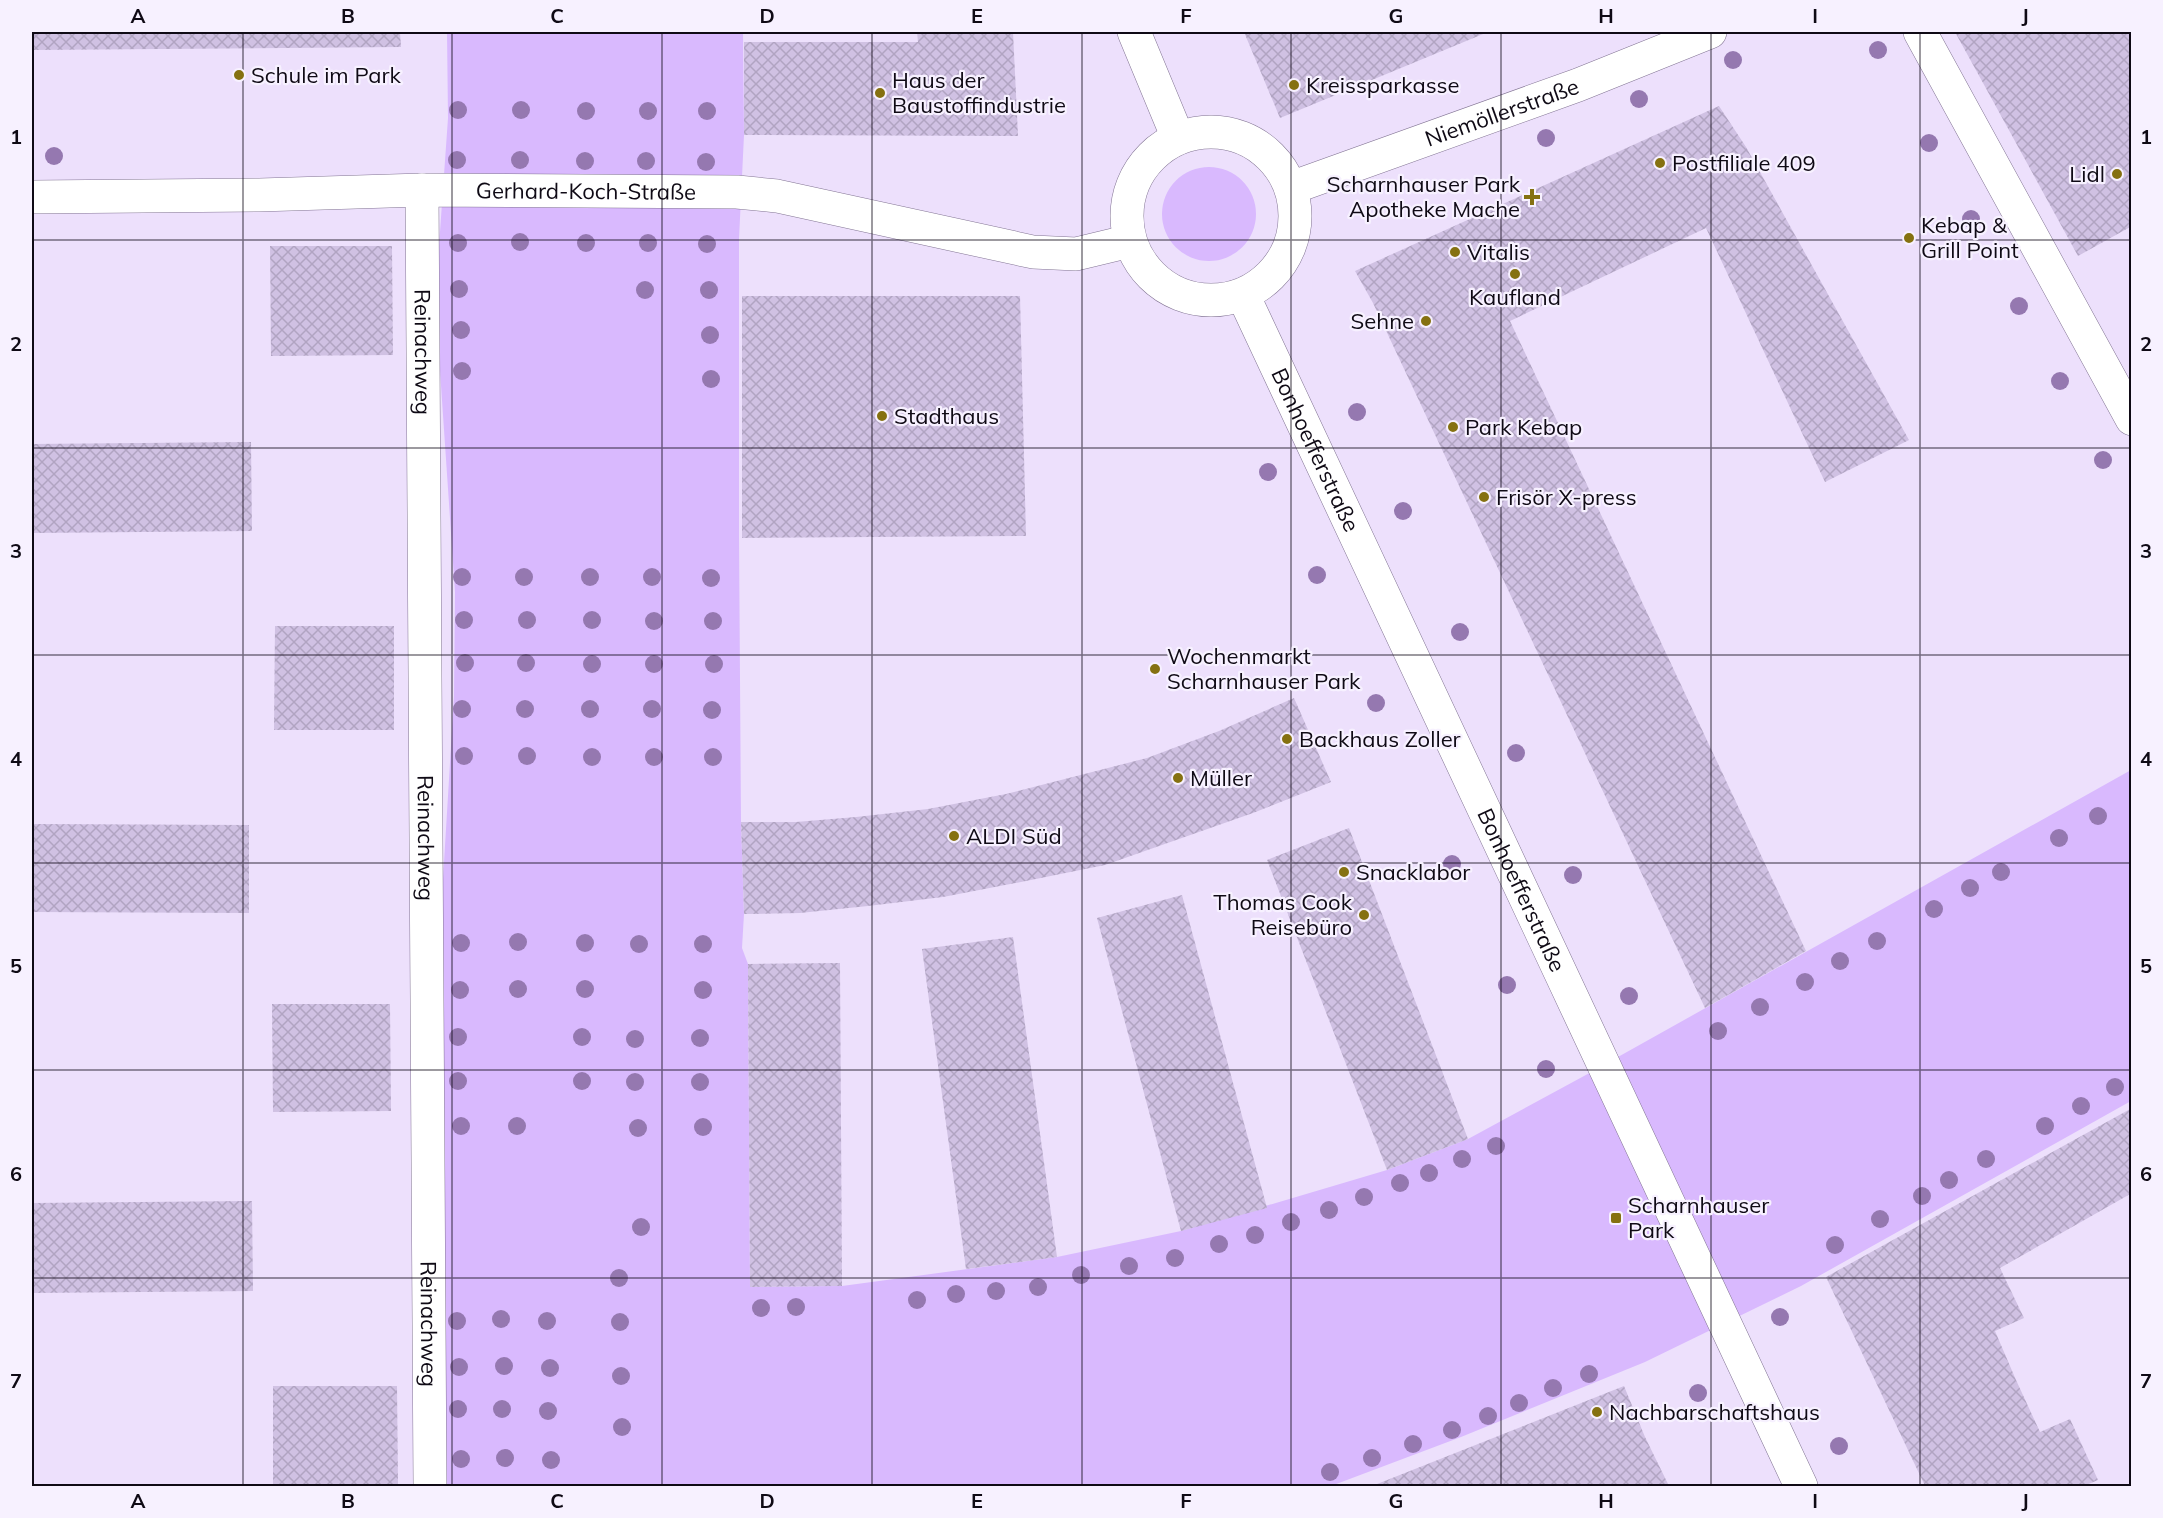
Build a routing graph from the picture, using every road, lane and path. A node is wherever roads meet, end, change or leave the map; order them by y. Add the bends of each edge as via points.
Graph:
1 (1134, 32) edge
2 (1710, 32) edge
3 (1920, 32) edge
4 (1178, 138) junction
5 (1291, 188) junction
6 (422, 190) junction
7 (32, 196) edge
8 (1130, 241) junction
9 (1243, 295) junction
10 (2132, 419) edge
11 (430, 1486) edge
12 (1801, 1486) edge

1 - 4 street
2 - 5 street, Niemöllerstraße via 1578,85
3 - 10 street
4 - 5 street via 1205,131 1232,134 1257,145 1278,164
4 - 8 street via 1160,148 1134,180 1126,221
5 - 9 street via 1296,213 1293,239 1286,255 1265,282
6 - 7 street, Gerhard-Koch-Straße
6 - 8 street, Gerhard-Koch-Straße via 737,192 777,196 1033,252 1076,254
6 - 11 street, Reinachweg
8 - 9 street via 1143,266 1163,286 1188,298 1215,301
9 - 12 street, Bonhoefferstraße

